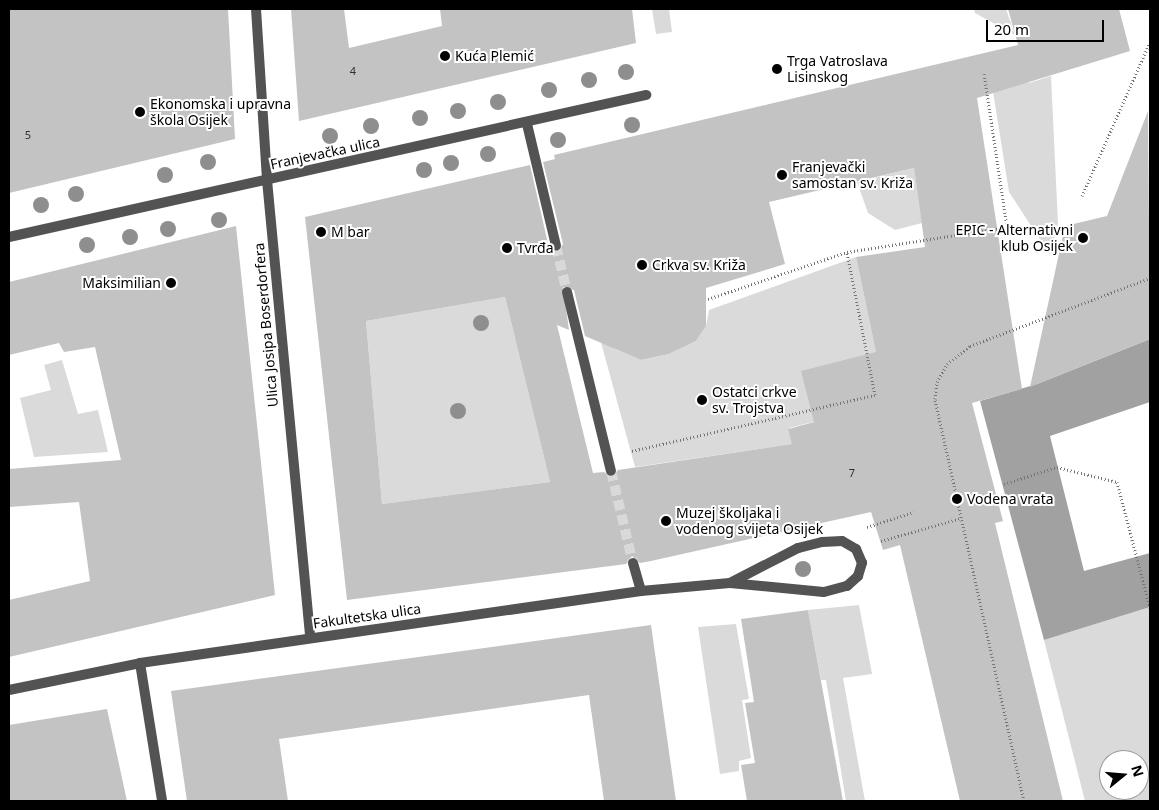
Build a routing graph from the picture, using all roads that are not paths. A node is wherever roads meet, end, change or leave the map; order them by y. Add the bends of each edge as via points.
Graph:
1 (256, 9) edge
2 (646, 95) dead end
3 (527, 124) junction
4 (267, 180) junction
5 (9, 237) edge
6 (556, 246) tunnel mouth
7 (567, 292) tunnel mouth
8 (611, 471) tunnel mouth
9 (633, 563) tunnel mouth
10 (730, 583) junction
11 (641, 591) junction
12 (310, 638) junction
13 (140, 663) junction
14 (9, 690) edge
15 (162, 801) edge

1 - 4 street, Ulica Josipa Boserdorfera
2 - 3 street, Franjevačka ulica
3 - 4 street, Franjevačka ulica
3 - 6 street
4 - 5 street, Franjevačka ulica
4 - 12 street, Ulica Josipa Boserdorfera
7 - 8 street
9 - 11 street
10 - 10 street, Fakultetska ulica via 824,592 847,586 858,576 862,563 856,549 842,541 798,548
10 - 11 street, Fakultetska ulica
11 - 12 street, Fakultetska ulica
12 - 13 street, Fakultetska ulica
13 - 14 street, Fakultetska ulica
13 - 15 street

